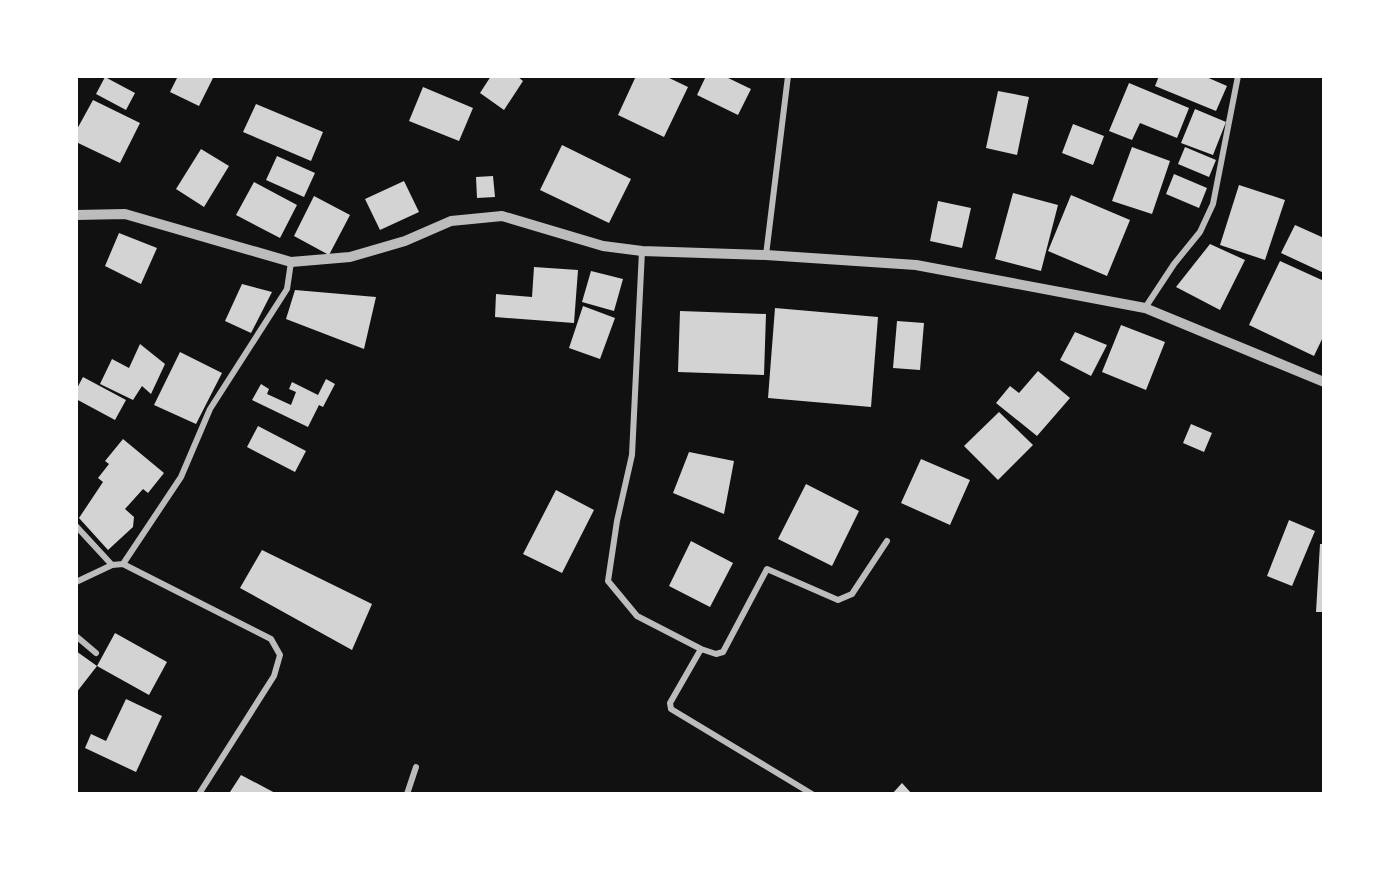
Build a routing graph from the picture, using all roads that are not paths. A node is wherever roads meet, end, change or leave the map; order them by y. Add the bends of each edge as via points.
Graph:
1 (788, 76) edge
2 (1238, 76) edge
3 (76, 214) edge
4 (642, 251) junction
5 (766, 255) junction
6 (291, 262) junction
7 (1145, 308) junction
8 (1323, 381) edge
9 (76, 526) edge
10 (887, 541) dead end
11 (123, 564) junction
12 (112, 565) junction
13 (76, 582) edge
14 (76, 636) edge
15 (701, 649) junction
16 (96, 654) dead end
17 (417, 767) dead end
18 (199, 794) edge
19 (407, 794) edge
20 (812, 794) edge

1 - 5 street
2 - 7 street via 1213,204 1200,232
3 - 6 street via 125,214
4 - 5 street
4 - 6 street via 603,246 502,216 451,221 405,241 350,257
4 - 15 street via 632,455 608,580 637,616
5 - 7 street via 916,265
6 - 11 street via 287,289 210,409 181,477
7 - 8 street
9 - 12 street
10 - 15 street via 846,599 838,600 767,569 723,652
11 - 12 street
11 - 18 street via 271,639 280,655 274,676
12 - 13 street
14 - 16 street
15 - 20 street via 670,703 671,709
17 - 19 street

